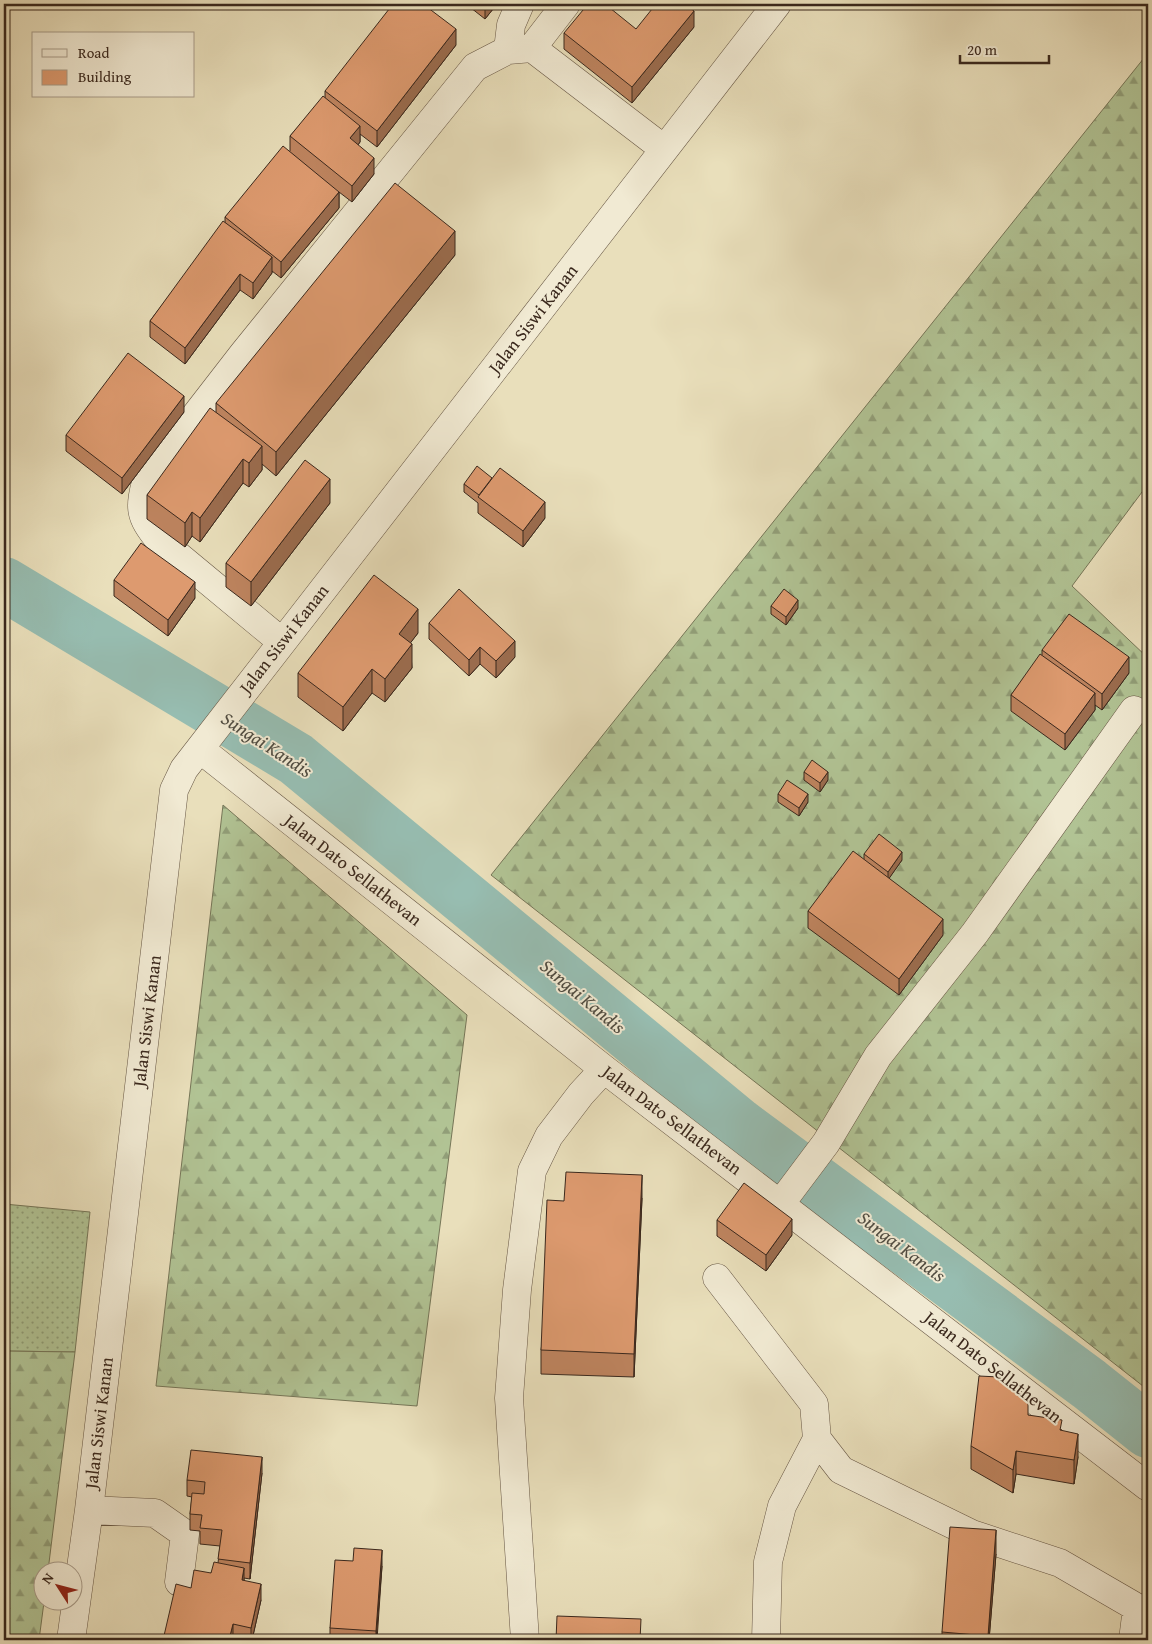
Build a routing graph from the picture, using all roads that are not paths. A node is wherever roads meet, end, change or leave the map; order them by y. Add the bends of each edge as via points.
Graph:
1 (520, 4) edge
2 (566, 4) edge
3 (777, 4) edge
4 (520, 49) junction
5 (664, 149) junction
6 (282, 642) junction
7 (1134, 710) dead end
8 (204, 743) junction
9 (604, 1069) junction
10 (786, 1196) junction
11 (717, 1278) dead end
12 (817, 1439) junction
13 (1148, 1487) edge
14 (89, 1510) junction
15 (179, 1582) dead end
16 (1143, 1611) edge
17 (71, 1640) edge
18 (525, 1640) edge
19 (766, 1640) edge
20 (1133, 1640) edge

1 - 4 street via 511,25
2 - 4 street
3 - 5 street, Jalan Siswi Kanan
4 - 5 street
4 - 6 street via 476,67 146,478 141,501 144,521 159,540
5 - 6 street, Jalan Siswi Kanan
6 - 8 street, Jalan Siswi Kanan
7 - 10 street via 975,933 878,1056 826,1143
8 - 9 street, Jalan Dato Sellathevan
8 - 14 street, Jalan Siswi Kanan via 184,769 174,790
9 - 10 street, Jalan Dato Sellathevan
9 - 18 street via 549,1136 532,1171 517,1290 509,1398
10 - 13 street, Jalan Dato Sellathevan
11 - 12 street via 814,1404
12 - 16 street via 841,1470 972,1534 1060,1563
12 - 19 street via 782,1506 768,1562
14 - 15 street via 155,1513 185,1534
14 - 17 street, Jalan Siswi Kanan
16 - 20 street

